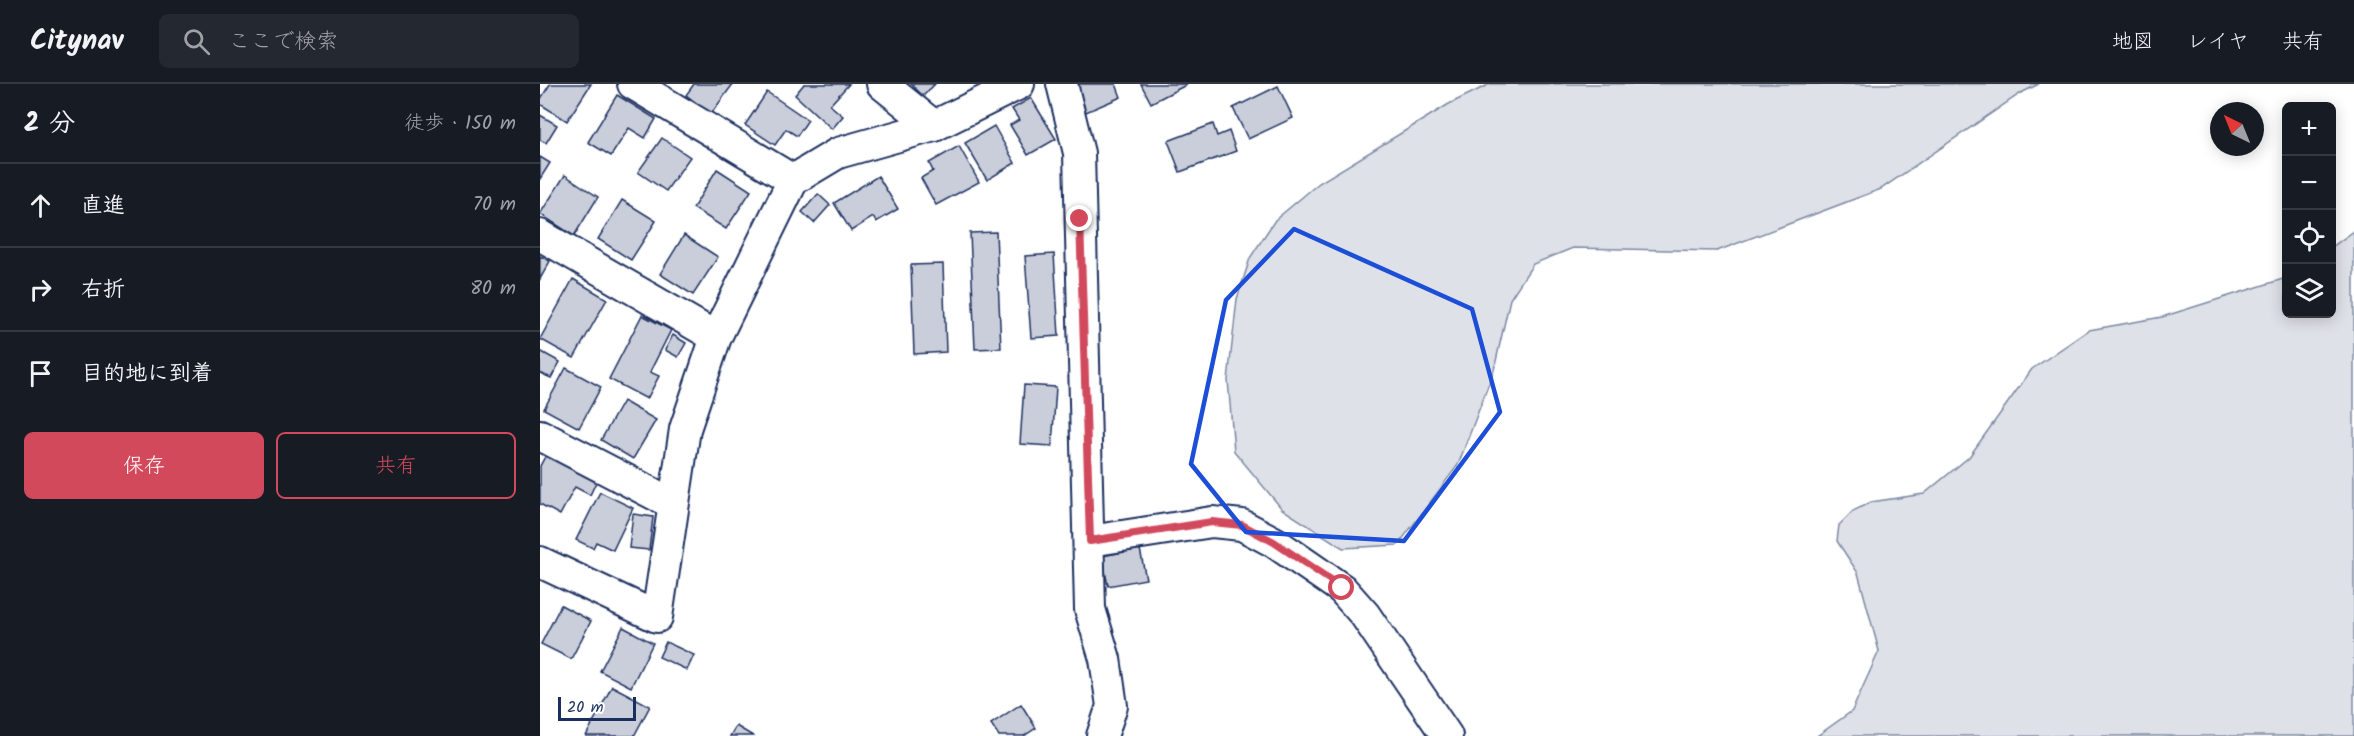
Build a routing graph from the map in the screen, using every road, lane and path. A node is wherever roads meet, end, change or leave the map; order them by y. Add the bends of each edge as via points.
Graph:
1 (633, 84) edge
2 (882, 84) edge
3 (1019, 84) edge
4 (1062, 84) edge
5 (934, 126) junction
6 (793, 180) junction
7 (540, 235) edge
8 (716, 337) junction
9 (540, 435) edge
10 (673, 504) junction
11 (1090, 541) junction
12 (540, 562) edge
13 (1102, 736) edge
14 (1447, 736) edge

1 - 6 street
2 - 5 street
3 - 5 street
4 - 11 street via 1079,153
5 - 6 street via 838,153
6 - 8 street
7 - 8 street
8 - 10 street via 685,429
9 - 10 street
10 - 12 street via 657,617
11 - 13 street via 1090,609 1105,659 1112,706
11 - 14 street via 1212,522 1242,525 1274,542 1342,588 1365,615

